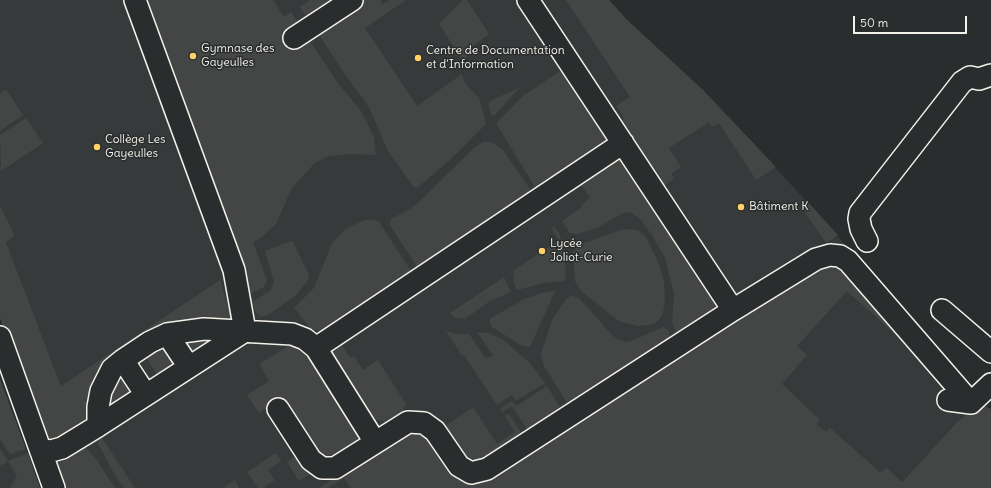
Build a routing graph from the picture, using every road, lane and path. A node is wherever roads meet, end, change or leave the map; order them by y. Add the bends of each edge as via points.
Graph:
1 (134, 0) edge
2 (352, 0) edge
3 (528, 0) edge
4 (294, 38) dead end
5 (991, 74) edge
6 (623, 144) junction
7 (866, 241) dead end
8 (733, 310) junction
9 (942, 310) dead end
10 (245, 331) junction
11 (167, 334) junction
12 (0, 337) edge
13 (316, 348) junction
14 (991, 352) edge
15 (123, 360) junction
16 (189, 367) junction
17 (982, 393) edge
18 (146, 395) junction
19 (948, 400) dead end
20 (278, 409) dead end
21 (98, 426) junction
22 (375, 442) junction
23 (40, 449) junction
24 (54, 488) edge

1 - 10 street via 234,270
2 - 4 street
3 - 6 street
5 - 7 street via 962,82 860,213 861,229
6 - 8 street
6 - 13 street
8 - 17 street via 816,260 830,255 840,256
8 - 22 street via 487,469 471,473 459,466 436,431 424,423 408,422
9 - 14 street
10 - 11 street via 204,329
10 - 13 street via 292,334 305,339
10 - 16 street
11 - 15 street
11 - 16 street
12 - 23 street
13 - 22 street
15 - 18 street
15 - 21 street via 112,369 101,391
16 - 18 street
17 - 19 street
18 - 21 street
20 - 22 street via 311,460 322,468 335,468
21 - 23 street via 62,448 51,451
23 - 24 street

